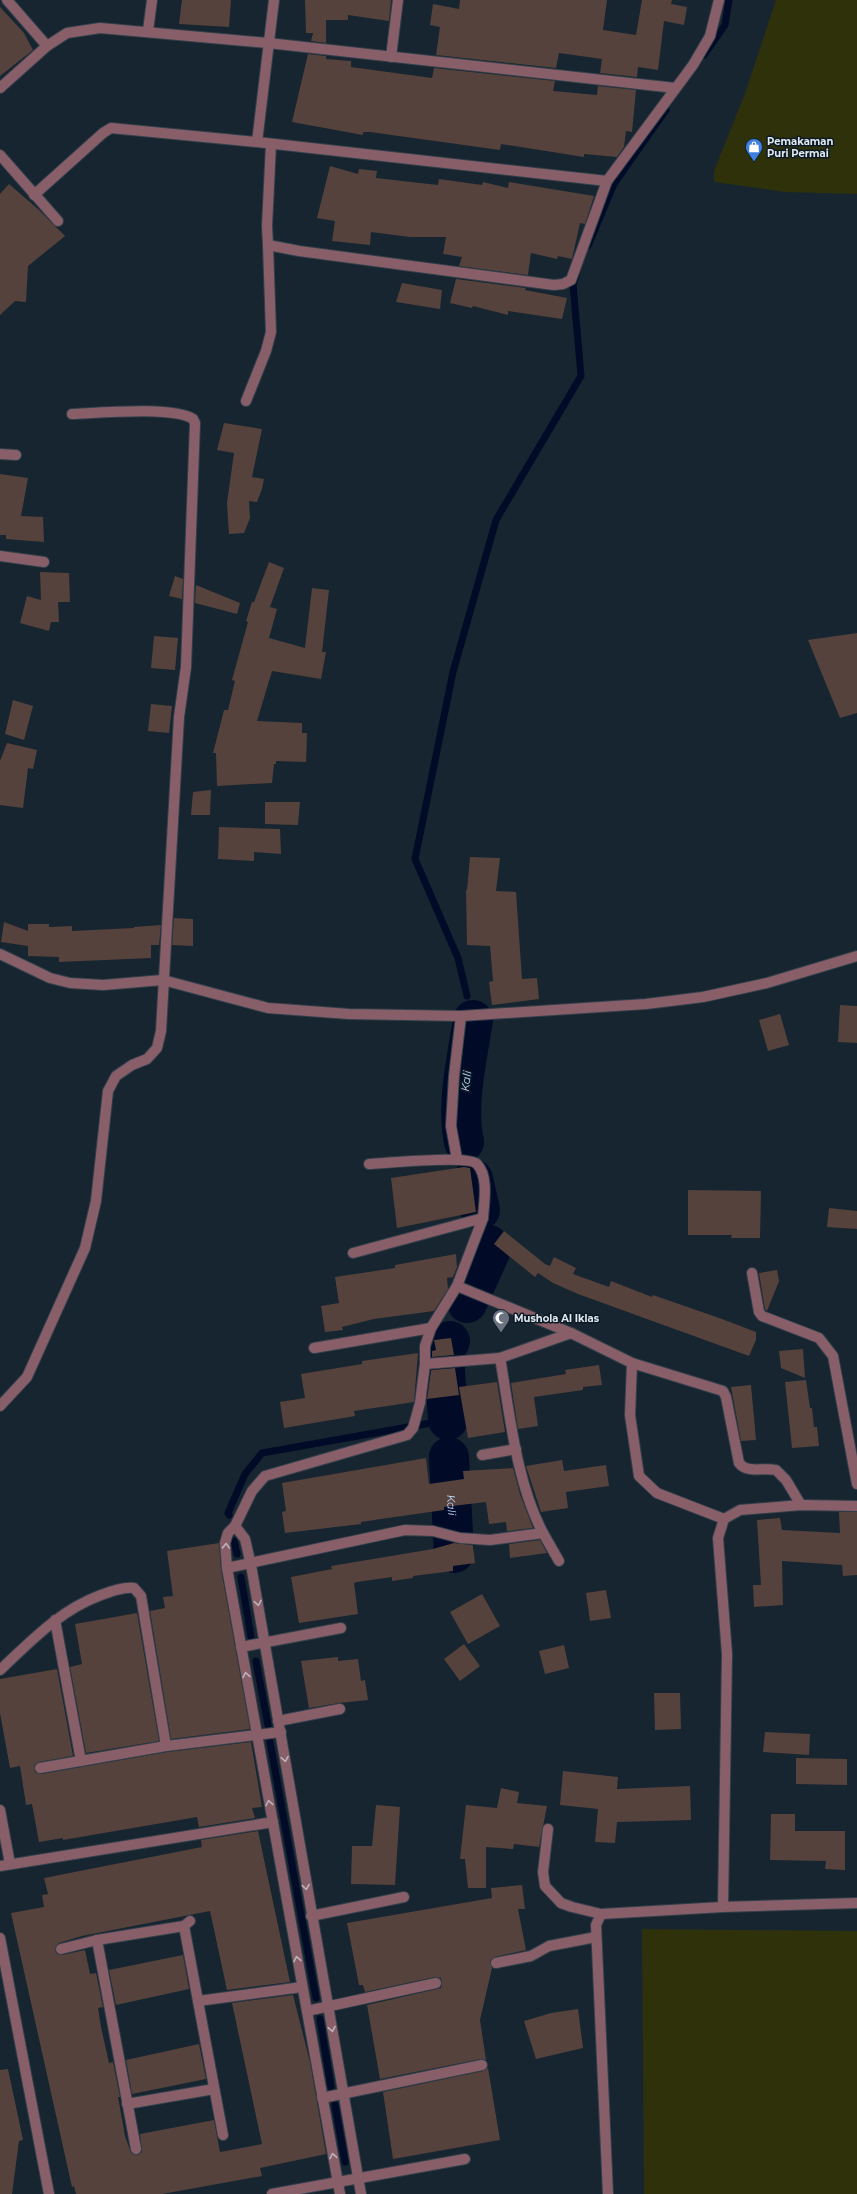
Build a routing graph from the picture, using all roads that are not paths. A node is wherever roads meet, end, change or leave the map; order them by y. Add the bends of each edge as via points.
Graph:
1 (7, 0) edge
2 (152, 0) edge
3 (274, 0) edge
4 (398, 0) edge
5 (719, 0) edge
6 (148, 31) junction
7 (268, 44) junction
8 (47, 46) junction
9 (391, 57) junction
10 (0, 88) edge
11 (675, 88) junction
12 (257, 142) junction
13 (271, 144) junction
14 (0, 155) edge
15 (607, 181) junction
16 (34, 195) junction
17 (58, 221) dead end
18 (268, 245) junction
19 (246, 401) dead end
20 (72, 414) dead end
21 (0, 454) edge
22 (16, 455) dead end
23 (0, 556) edge
24 (44, 562) dead end
25 (0, 954) edge
26 (857, 956) edge
27 (162, 980) junction
28 (461, 1016) junction
29 (457, 1159) junction
30 (369, 1164) dead end
31 (483, 1218) junction
32 (353, 1253) dead end
33 (752, 1273) dead end
34 (457, 1286) junction
35 (431, 1328) junction
36 (571, 1333) junction
37 (314, 1348) dead end
38 (500, 1358) junction
39 (632, 1363) junction
40 (425, 1364) junction
41 (0, 1406) edge
42 (516, 1449) junction
43 (482, 1455) dead end
44 (857, 1484) edge
45 (800, 1505) junction
46 (857, 1506) edge
47 (724, 1519) junction
48 (235, 1526) junction
49 (543, 1534) junction
50 (559, 1561) dead end
51 (251, 1565) junction
52 (227, 1568) junction
53 (55, 1620) junction
54 (341, 1628) dead end
55 (264, 1642) junction
56 (241, 1647) junction
57 (0, 1670) edge
58 (340, 1709) dead end
59 (278, 1720) junction
60 (281, 1732) junction
61 (257, 1736) junction
62 (166, 1746) junction
63 (81, 1761) junction
64 (40, 1768) dead end
65 (0, 1810) edge
66 (273, 1822) junction
67 (548, 1829) dead end
68 (5, 1865) edge
69 (404, 1897) dead end
70 (857, 1903) edge
71 (723, 1907) junction
72 (601, 1914) junction
73 (311, 1916) junction
74 (596, 1936) junction
75 (0, 1938) edge
76 (97, 1940) junction
77 (61, 1949) dead end
78 (2, 1958) edge
79 (496, 1963) dead end
80 (436, 1983) dead end
81 (302, 1987) junction
82 (198, 2001) junction
83 (328, 2005) junction
84 (307, 2011) junction
85 (482, 2065) dead end
86 (214, 2089) junction
87 (343, 2095) junction
88 (322, 2098) junction
89 (127, 2104) junction
90 (223, 2135) dead end
91 (136, 2149) dead end
92 (465, 2159) dead end
93 (358, 2180) junction
94 (338, 2183) junction
95 (49, 2194) edge
96 (272, 2194) edge
97 (340, 2194) edge
98 (361, 2194) edge
99 (608, 2194) edge

1 - 8 street
2 - 6 street
3 - 7 street
4 - 9 street
5 - 11 street via 710,36 693,65
6 - 7 street
6 - 8 street via 100,28 82,30 67,33
7 - 9 street
7 - 12 street
8 - 10 street
9 - 11 street
11 - 15 street
12 - 13 street
12 - 16 street via 111,128 103,132
13 - 15 street
13 - 18 street
14 - 16 street
15 - 18 street via 571,280 563,284 554,285
16 - 17 street
18 - 19 street via 271,332 266,352
20 - 27 street via 182,414 193,419 195,424 186,667 179,717 172,872
21 - 22 street
23 - 24 street
25 - 27 street via 50,978 70,983 103,985
26 - 28 street via 767,983 703,997 646,1004
27 - 28 street via 268,1008 349,1014
27 - 41 street via 161,1031 157,1048 147,1059 116,1076 108,1091 96,1201 85,1248 27,1377
28 - 29 street via 451,1126
29 - 30 street
29 - 31 street via 476,1164 482,1172 485,1188
31 - 32 street
31 - 34 street
33 - 44 street via 759,1312 762,1316 820,1338 833,1356
34 - 35 street
34 - 36 street
35 - 37 street
35 - 40 street via 425,1346
36 - 38 street
36 - 39 street
38 - 40 street
38 - 42 street
39 - 45 street via 723,1391 738,1463 747,1469 776,1470 786,1480
39 - 47 street via 630,1416 639,1476 657,1493
40 - 48 street via 418,1410 413,1428 407,1436 265,1476 252,1491
42 - 43 street
42 - 49 street via 530,1503
45 - 46 street
45 - 47 street via 740,1510
47 - 71 street via 718,1538 727,1654
48 - 51 street via 245,1539
52 -> 48 street via 225,1543 228,1533
49 - 50 street
49 - 51 street via 490,1540 460,1538 433,1531 405,1530
51 - 52 street
51 -> 55 street
52 - 56 street
53 - 57 street
53 - 62 street via 85,1601 112,1591 128,1588 138,1591
53 - 63 street
54 - 55 street
55 - 56 street
55 - 59 street
61 -> 56 street
58 - 59 street
59 - 60 street
60 - 61 street
60 -> 73 street
61 - 62 street
66 -> 61 street
62 - 63 street
63 - 64 street
65 - 68 street
66 - 68 street
81 -> 66 street
67 - 72 street via 543,1872 545,1886 561,1904
69 - 73 street
70 - 71 street
71 - 72 street
72 - 74 street via 596,1925
73 - 83 street
74 - 79 street via 549,1946 525,1958
74 - 99 street
75 - 78 street
76 - 77 street
76 - 82 street via 187,1924
76 - 89 street
78 - 95 street
80 - 83 street
81 - 82 street
81 - 84 street
82 - 86 street
83 - 84 street
83 -> 87 street
84 - 88 street
85 - 87 street
86 - 89 street
86 - 90 street
87 - 88 street
87 - 93 street
94 -> 88 street
89 - 91 street
92 - 93 street
93 - 94 street
93 - 98 street
94 - 96 street
94 - 97 street

